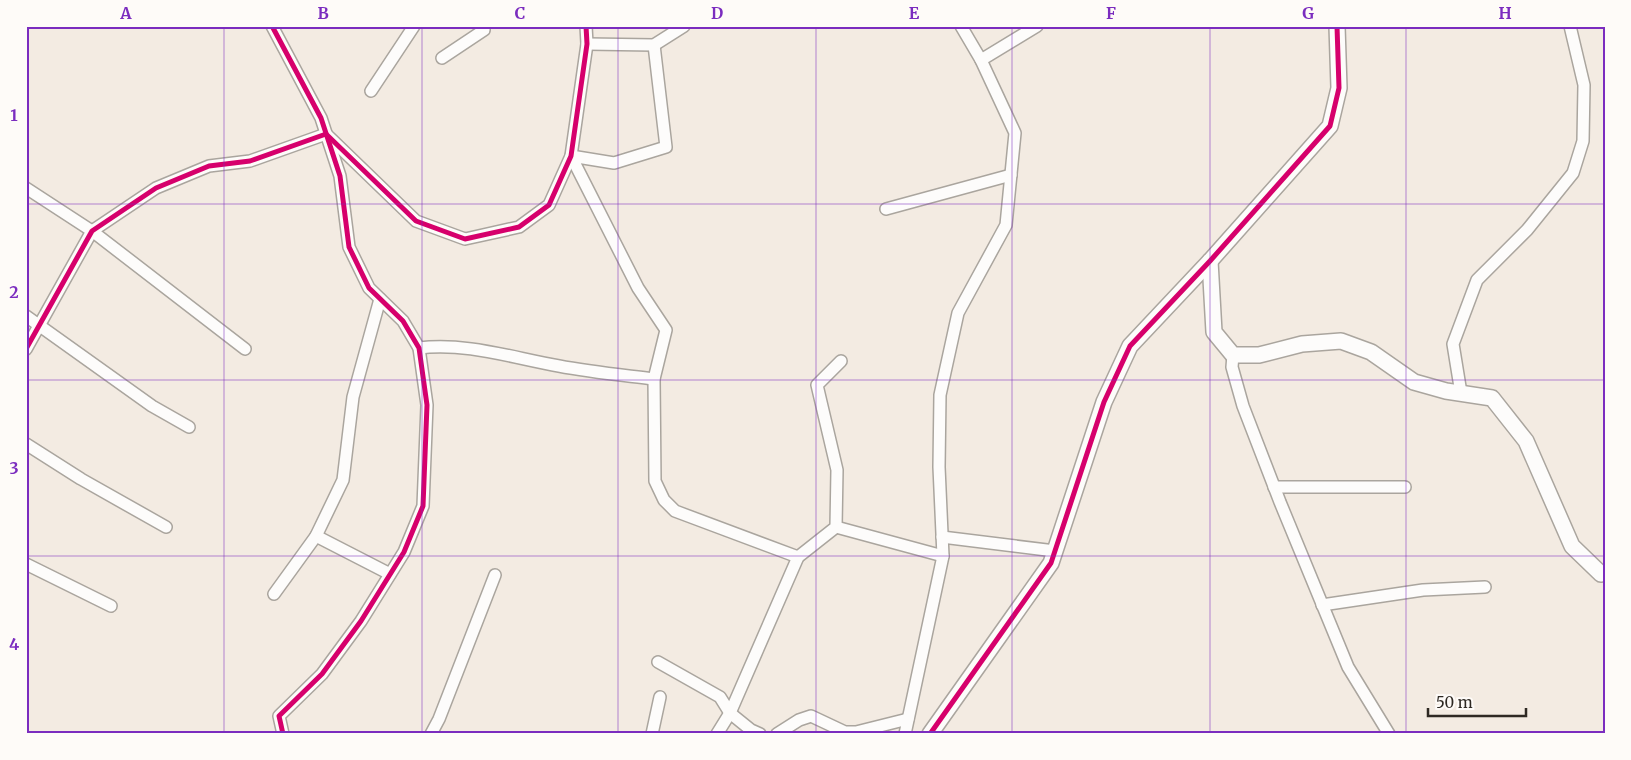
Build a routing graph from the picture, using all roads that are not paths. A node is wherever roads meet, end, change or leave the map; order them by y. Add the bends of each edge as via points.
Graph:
1 (272, 26) edge
2 (414, 26) edge
3 (484, 26) edge
4 (586, 26) edge
5 (684, 26) edge
6 (961, 26) edge
7 (1037, 26) edge
8 (1337, 26) edge
9 (1570, 26) edge
10 (587, 44) junction
11 (654, 45) junction
12 (442, 58) dead end
13 (981, 60) junction
14 (371, 91) dead end
15 (326, 134) junction
16 (570, 156) junction
17 (1011, 175) junction
18 (26, 188) edge
19 (886, 209) dead end
20 (92, 231) junction
21 (1210, 261) junction
22 (380, 299) junction
23 (26, 316) edge
24 (39, 326) junction
25 (419, 348) junction
26 (26, 349) edge
27 (244, 349) dead end
28 (1233, 355) junction
29 (841, 361) dead end
30 (654, 379) junction
31 (1461, 393) junction
32 (189, 427) dead end
33 (26, 444) edge
34 (1274, 487) junction
35 (1405, 487) dead end
36 (166, 527) dead end
37 (836, 527) junction
38 (316, 536) junction
39 (942, 537) junction
40 (1055, 552) junction
41 (943, 556) junction
42 (798, 557) junction
43 (26, 564) edge
44 (1605, 573) edge
45 (390, 574) junction
46 (495, 575) dead end
47 (1485, 587) dead end
48 (274, 594) dead end
49 (1322, 605) junction
50 (112, 606) dead end
51 (658, 662) dead end
52 (660, 697) dead end
53 (730, 713) junction
54 (908, 719) junction
55 (283, 734) edge
56 (431, 734) edge
57 (652, 734) edge
58 (716, 734) edge
59 (760, 734) edge
60 (777, 734) edge
61 (905, 734) edge
62 (930, 734) edge
63 (1389, 734) edge

1 - 15 street via 321,118
2 - 14 street
3 - 12 street via 484,30
4 - 10 street
5 - 11 street
6 - 13 street
7 - 13 street
8 - 21 street via 1339,88 1330,126
9 - 31 street via 1584,85 1583,141 1573,173 1528,230 1477,280 1454,344
10 - 11 street
10 - 16 street
11 - 16 street via 666,147 614,163
13 - 17 street via 1015,133
15 - 16 street via 416,221 465,239 519,227 549,205
15 - 20 street via 250,161 208,166 191,173 156,188
15 - 22 street via 340,176 349,247 369,288
16 - 30 street via 638,288 666,330
17 - 19 street
17 - 39 street via 1006,225 958,313 940,395
18 - 20 street
20 - 24 street
20 - 27 street
21 - 28 street via 1214,332
21 - 40 street via 1130,346 1104,402
22 - 25 street via 403,321
22 - 38 street via 353,397 343,480
23 - 24 street
24 - 26 street
24 - 32 street via 152,406
25 - 30 street via 451,347
25 - 45 street via 427,405 423,506 404,552
28 - 31 street via 1259,355 1302,344 1341,341 1371,352 1414,382
28 - 34 street via 1232,367 1243,406
29 - 37 street via 818,385 837,470
30 - 42 street via 655,482 664,500 675,511
31 - 44 street via 1492,398 1498,405 1526,441 1572,546 1601,574
33 - 36 street
34 - 35 street
34 - 49 street
37 - 41 street
37 - 42 street
38 - 45 street
38 - 48 street
39 - 40 street
39 - 41 street
40 - 62 street via 1051,563
41 - 54 street
42 - 53 street
43 - 50 street
45 - 55 street via 322,674 279,716
46 - 56 street
47 - 49 street via 1423,590
49 - 63 street via 1348,667
51 - 53 street via 720,697
52 - 57 street
53 - 58 street
53 - 59 street
54 - 60 street via 845,732 811,716
54 - 61 street

